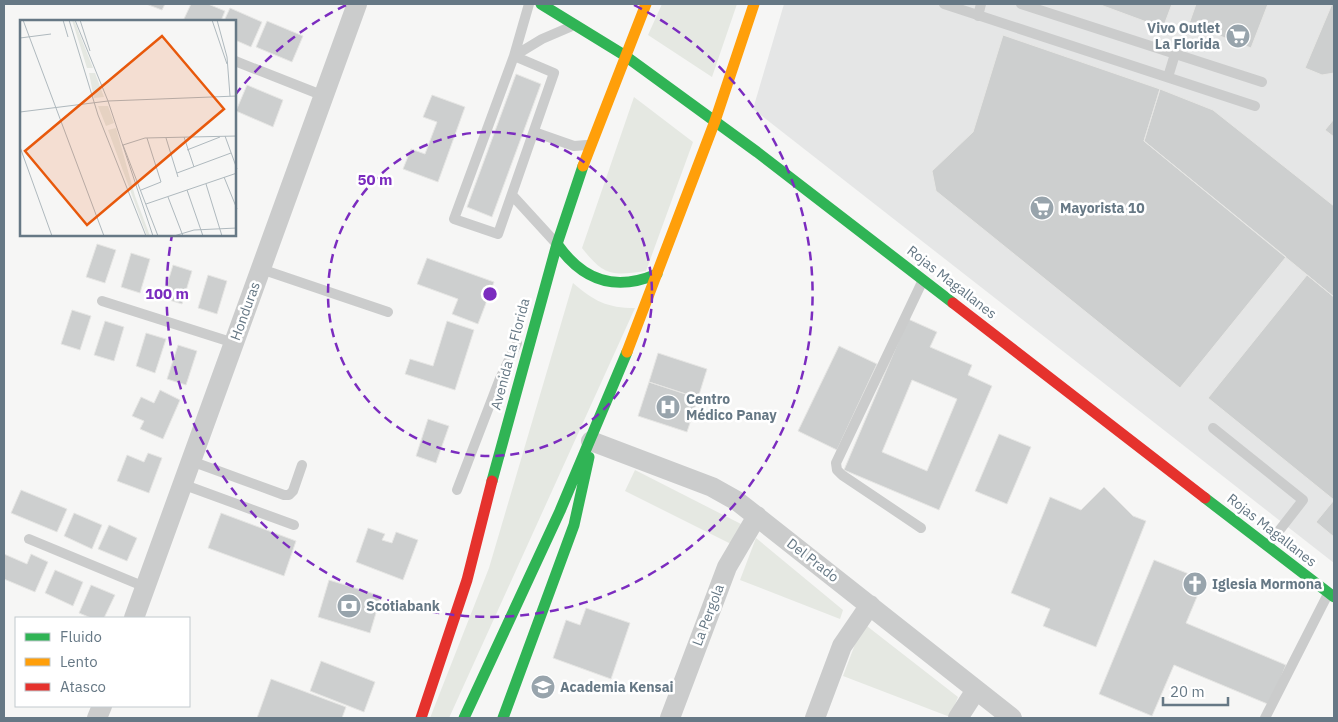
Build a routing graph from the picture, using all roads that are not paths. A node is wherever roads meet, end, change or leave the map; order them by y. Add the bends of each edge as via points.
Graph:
1 (357, 4) edge
2 (529, 4) edge
3 (646, 4) edge
4 (754, 4) edge
5 (944, 4) edge
6 (981, 4) edge
7 (1021, 4) edge
8 (545, 5) edge
9 (978, 16) junction
10 (575, 25) junction
11 (1175, 54) junction
12 (624, 55) junction
13 (514, 56) junction
14 (236, 61) edge
15 (1168, 78) junction
16 (1262, 82) dead end
17 (324, 96) junction
18 (1255, 106) dead end
19 (716, 121) junction
20 (534, 132) junction
21 (590, 145) junction
22 (512, 195) junction
23 (557, 244) junction
24 (260, 269) junction
25 (657, 274) junction
26 (924, 279) junction
27 (102, 301) dead end
28 (388, 312) dead end
29 (234, 344) junction
30 (1213, 428) dead end
31 (591, 441) junction
32 (191, 461) junction
33 (302, 466) dead end
34 (182, 484) junction
35 (457, 490) dead end
36 (757, 516) junction
37 (294, 525) dead end
38 (921, 528) dead end
39 (29, 539) dead end
40 (1267, 546) junction
41 (145, 586) junction
42 (1331, 595) edge
43 (870, 605) junction
44 (134, 617) edge
45 (976, 690) junction
46 (421, 718) edge
47 (464, 718) edge
48 (503, 718) edge
49 (670, 718) edge
50 (814, 718) edge
51 (958, 718) edge
52 (1012, 718) edge
53 (1265, 718) edge

1 - 17 street, Honduras
2 - 13 lane
3 - 12 main road, Avenida La Florida
4 - 19 main road
5 - 9 lane
6 - 9 lane
7 - 11 lane
8 - 10 main road, Rojas Magallanes
9 - 15 lane
10 - 12 main road, Rojas Magallanes
10 - 13 lane
11 - 15 lane
11 - 16 lane
12 - 19 main road, Rojas Magallanes
12 - 21 main road, Avenida La Florida
13 - 20 lane via 554,73
13 - 22 lane via 454,218 498,234
14 - 17 lane
15 - 18 lane
17 - 24 street, Honduras
19 - 25 main road
19 - 26 main road, Rojas Magallanes
20 - 21 lane via 574,146
20 - 22 lane
21 - 23 main road, Avenida La Florida
22 - 23 lane
23 - 25 main road via 576,268 596,279 627,283
23 - 35 lane
23 - 46 main road, Avenida La Florida via 512,402 467,580
24 - 28 lane
24 - 29 street, Honduras
25 - 31 main road
26 - 38 lane via 836,463 842,475
26 - 40 main road, Rojas Magallanes
27 - 29 lane
29 - 32 street, Honduras
30 - 40 lane via 1302,500
31 - 36 street, Del Prado via 712,487
31 - 47 main road
31 - 48 main road via 574,524
32 - 33 lane via 284,495 293,491
32 - 34 street, Honduras
34 - 37 lane
34 - 41 street, Honduras
36 - 43 street, Del Prado
36 - 49 street, La Pergola via 727,567
39 - 41 lane
40 - 42 main road, Rojas Magallanes
41 - 44 street, Honduras
42 - 53 lane
43 - 45 street, Del Prado
43 - 50 street via 842,646
45 - 51 street
45 - 52 street, Del Prado

